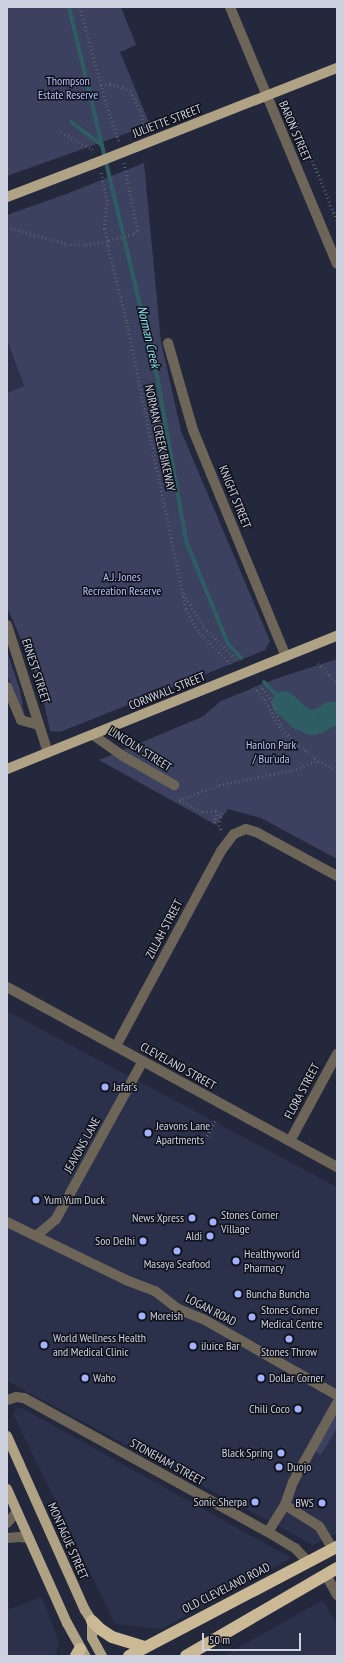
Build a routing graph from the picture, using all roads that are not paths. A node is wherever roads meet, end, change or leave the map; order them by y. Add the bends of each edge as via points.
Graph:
1 (230, 7) edge
2 (337, 68) edge
3 (267, 96) junction
4 (7, 197) edge
5 (337, 264) edge
6 (168, 343) dead end
7 (7, 625) edge
8 (337, 636) edge
9 (286, 657) junction
10 (7, 687) edge
11 (39, 725) junction
12 (93, 735) junction
13 (48, 753) junction
14 (7, 769) edge
15 (174, 785) dead end
16 (337, 876) edge
17 (7, 987) edge
18 (116, 1046) junction
19 (337, 1054) edge
20 (143, 1061) junction
21 (290, 1141) junction
22 (337, 1167) edge
23 (7, 1222) edge
24 (36, 1236) junction
25 (337, 1395) edge
26 (7, 1400) edge
27 (337, 1403) edge
28 (7, 1436) edge
29 (7, 1489) edge
30 (285, 1505) junction
31 (17, 1512) junction
32 (7, 1524) edge
33 (268, 1532) junction
34 (7, 1538) edge
35 (29, 1538) junction
36 (335, 1548) edge
37 (308, 1562) junction
38 (337, 1568) edge
39 (326, 1575) junction
40 (337, 1595) edge
41 (92, 1621) junction
42 (145, 1647) junction
43 (81, 1654) edge
44 (102, 1656) edge
45 (129, 1656) edge
46 (186, 1656) edge

1 - 3 street, BARON STREET
2 - 3 main road, JULIETTE STREET
3 - 4 main road, JULIETTE STREET, bridge
3 - 5 street, BARON STREET
6 - 9 street, KNIGHT STREET via 193,430
7 - 11 street, ERNEST STREET
8 - 9 main road, CORNWALL STREET
9 - 12 main road, CORNWALL STREET
10 - 11 street via 21,720
11 - 13 street, ERNEST STREET
12 - 13 main road, CORNWALL STREET
12 - 15 street, LINCOLN STREET
13 - 14 main road, CORNWALL STREET
16 - 18 street, ZILLAH STREET via 256,832 243,830 234,834
17 - 18 street, CLEVELAND STREET
18 - 20 street, CLEVELAND STREET
19 - 21 street, FLORA STREET
20 - 21 street, CLEVELAND STREET
20 - 24 street, JEAVONS LANE via 56,1219
21 - 22 street, CLEVELAND STREET
23 - 24 street, LOGAN ROAD
24 - 25 street, LOGAN ROAD via 126,1280 155,1291 178,1309 203,1319
26 - 33 street, STONEHAM STREET via 24,1398
27 - 30 street via 293,1482
28 - 41 main road, MONTAGUE STREET
29 - 31 main road
30 - 33 street
30 - 36 street via 320,1526
31 - 32 street
31 - 35 main road
33 - 37 street, STONEHAM STREET via 295,1548
34 - 35 street
35 - 43 main road
36 - 37 highway, OLD CLEVELAND ROAD
37 - 42 highway, OLD CLEVELAND ROAD
38 - 39 highway
39 - 40 street
39 - 46 highway
41 - 42 highway via 112,1637
41 - 44 main road, MONTAGUE STREET via 92,1638
42 - 45 highway, OLD CLEVELAND ROAD

